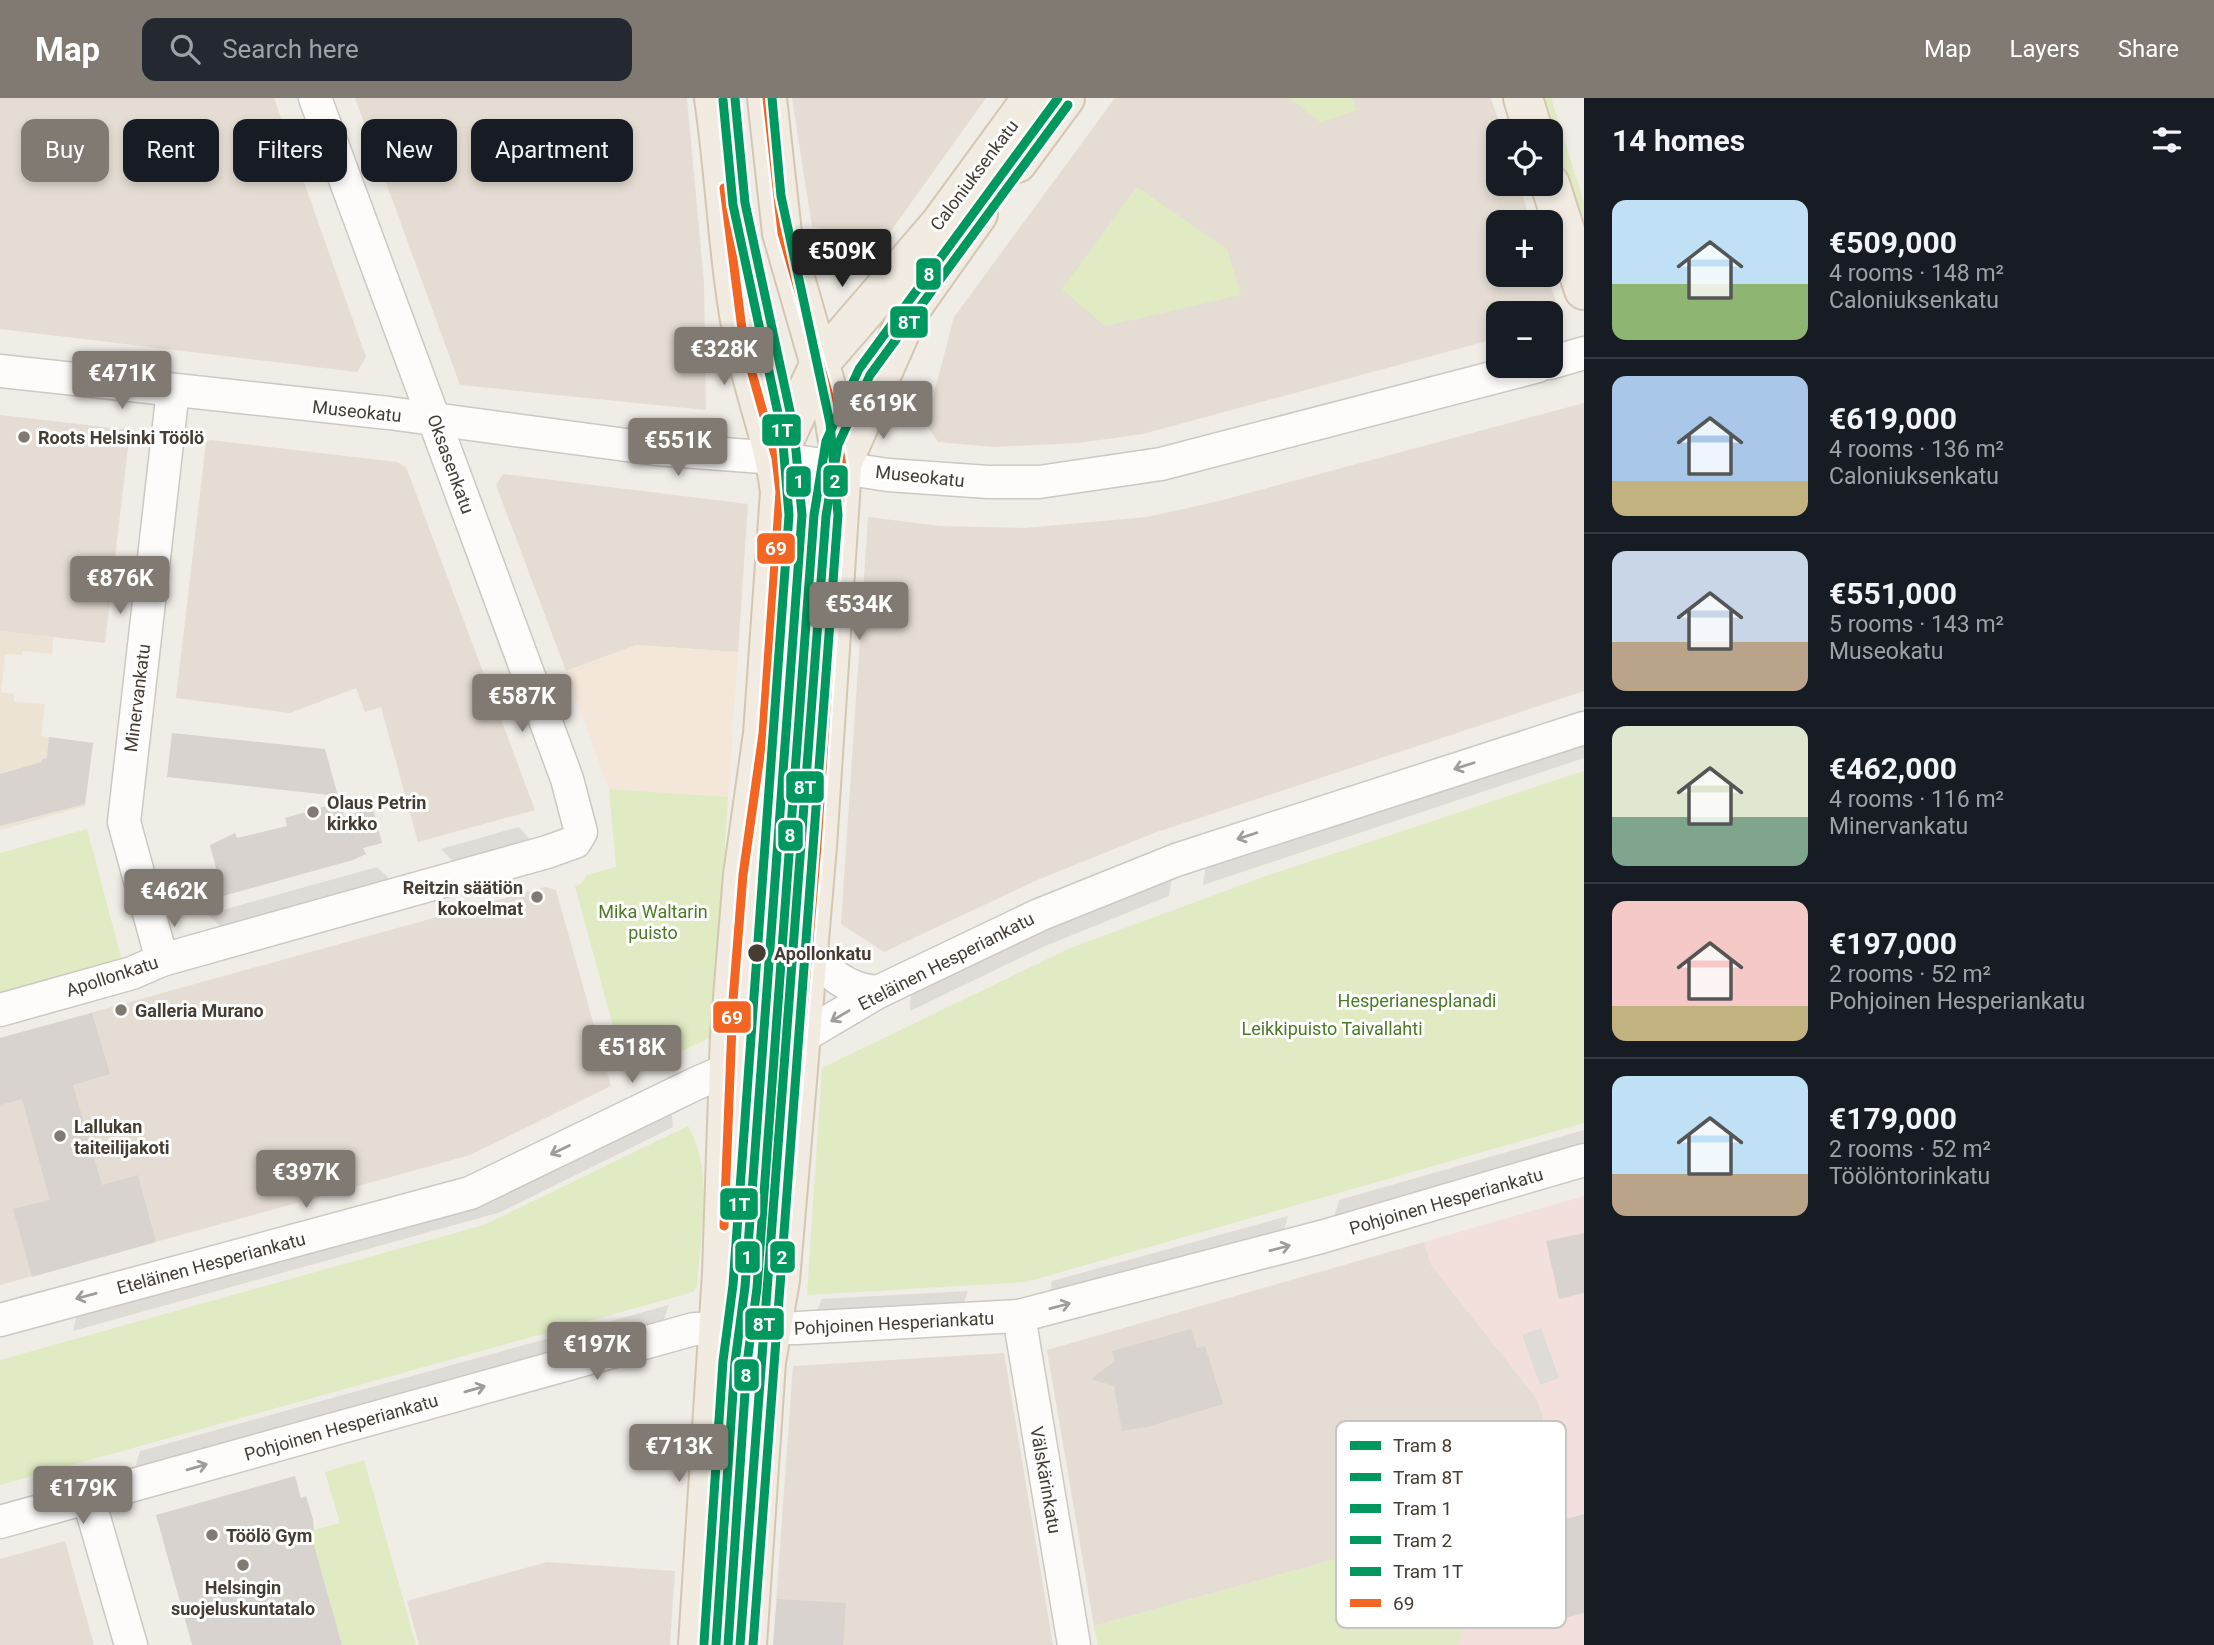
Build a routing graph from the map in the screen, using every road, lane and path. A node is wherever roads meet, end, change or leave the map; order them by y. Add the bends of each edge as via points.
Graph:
1 (316, 98) edge
2 (714, 98) edge
3 (767, 98) edge
4 (1032, 98) edge
5 (1065, 98) edge
6 (1522, 98) edge
7 (1529, 119) edge
8 (1554, 196) edge
9 (1584, 290) edge
10 (1584, 353) edge
11 (1563, 359) edge
12 (820, 363) junction
13 (0, 371) edge
14 (1492, 378) edge
15 (173, 390) junction
16 (435, 420) junction
17 (776, 458) junction
18 (842, 466) junction
19 (1584, 728) edge
20 (581, 832) joint
21 (808, 947) junction
22 (162, 960) junction
23 (878, 992) junction
24 (0, 1010) edge
25 (800, 1038) junction
26 (730, 1069) junction
27 (1584, 1160) edge
28 (1019, 1316) junction
29 (0, 1320) edge
30 (772, 1327) junction
31 (718, 1328) junction
32 (88, 1497) junction
33 (0, 1522) edge
34 (131, 1645) edge
35 (698, 1645) edge
36 (747, 1645) edge
37 (1074, 1645) edge

1 - 16 street, Oksasenkatu
2 - 17 main road via 736,302
3 - 12 main road via 782,233
4 - 12 main road, Caloniuksenkatu via 940,225
5 - 18 main road, Caloniuksenkatu via 910,310
6 - 7 main road
8 - 9 main road
10 - 11 street
12 - 17 main road, Caloniuksenkatu
12 - 18 main road
13 - 15 street, Museokatu
14 - 18 street, Museokatu via 1161,464 1100,475 988,482 888,475
15 - 16 street, Museokatu
15 - 22 street, Minervankatu via 124,822
16 - 17 street, Museokatu via 656,449
16 - 20 street, Oksasenkatu via 573,798
17 - 18 street, Museokatu
17 - 26 main road via 779,527 763,734 743,875
18 - 21 main road
19 -> 23 street, Eteläinen Hesperiankatu via 1176,860 1039,915
20 - 22 street, Apollonkatu via 575,842 547,852
21 - 23 street via 829,972 852,988
21 - 25 main road
22 - 24 street, Apollonkatu via 132,973
23 -> 25 street, Eteläinen Hesperiankatu
25 - 26 street, Eteläinen Hesperiankatu
25 - 30 main road
26 -> 29 street, Eteläinen Hesperiankatu via 470,1193
26 - 31 main road
28 -> 27 street, Pohjoinen Hesperiankatu via 1321,1237
28 - 30 street, Pohjoinen Hesperiankatu
28 - 37 street, Välskärinkatu
30 - 31 street, Pohjoinen Hesperiankatu
30 - 36 main road
32 -> 31 street, Pohjoinen Hesperiankatu via 669,1335
31 - 35 main road
32 - 33 street, Pohjoinen Hesperiankatu
32 - 34 street

